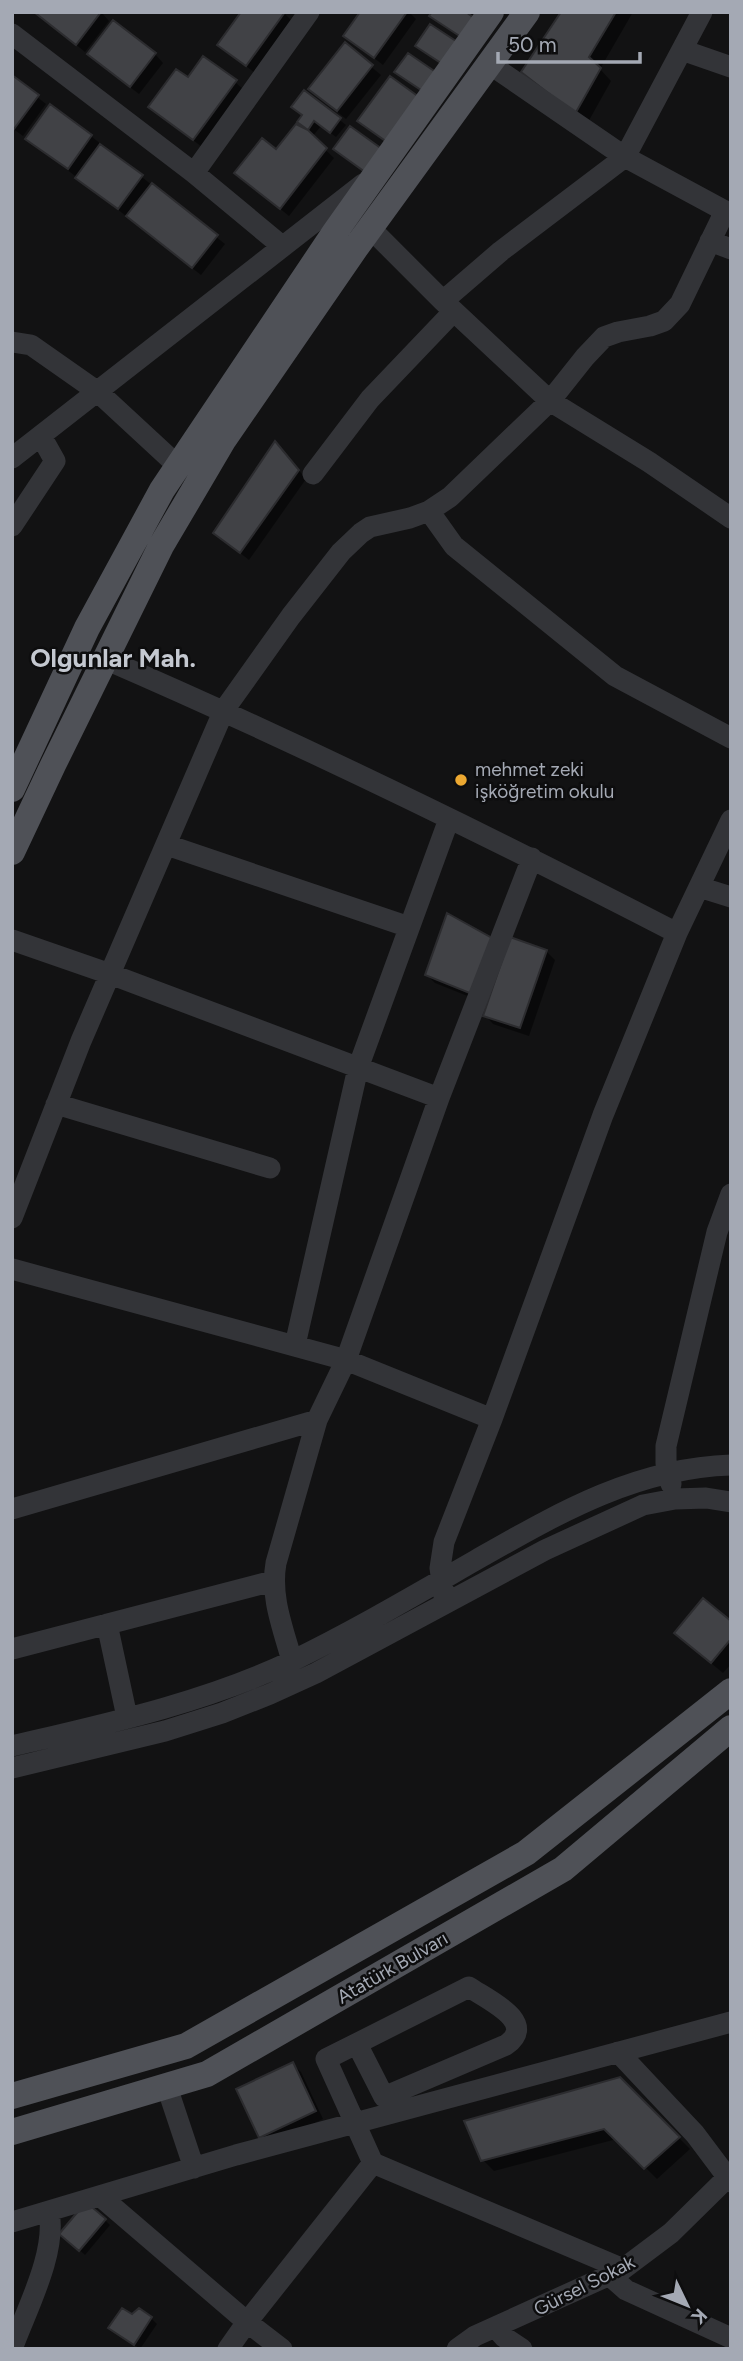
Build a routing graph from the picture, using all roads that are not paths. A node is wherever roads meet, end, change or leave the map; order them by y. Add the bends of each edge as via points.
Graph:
1 (309, 12) edge
2 (491, 12) edge
3 (527, 12) edge
4 (702, 12) edge
5 (12, 34) edge
6 (682, 50) junction
7 (491, 65) junction
8 (731, 67) edge
9 (625, 157) junction
10 (194, 173) junction
11 (376, 174) junction
12 (370, 229) junction
13 (710, 241) junction
14 (282, 246) junction
15 (731, 249) edge
16 (449, 306) junction
17 (12, 342) edge
18 (98, 391) junction
19 (550, 401) junction
20 (41, 436) junction
21 (12, 458) edge
22 (178, 466) junction
23 (313, 474) dead end
24 (429, 511) junction
25 (731, 518) edge
26 (12, 526) edge
27 (105, 659) junction
28 (225, 710) junction
29 (730, 735) edge
30 (12, 789) edge
31 (449, 819) junction
32 (731, 820) edge
33 (167, 845) junction
34 (12, 852) edge
35 (532, 858) junction
36 (699, 887) junction
37 (731, 897) edge
38 (408, 927) junction
39 (677, 933) junction
40 (12, 940) edge
41 (110, 974) junction
42 (358, 1068) junction
43 (439, 1098) junction
44 (56, 1104) junction
45 (271, 1168) dead end
46 (731, 1194) edge
47 (12, 1218) edge
48 (12, 1269) edge
49 (295, 1345) junction
50 (346, 1360) junction
51 (492, 1419) junction
52 (317, 1420) junction
53 (731, 1465) edge
54 (668, 1472) junction
55 (675, 1499) junction
56 (731, 1502) edge
57 (12, 1509) edge
58 (441, 1580) junction
59 (273, 1581) junction
60 (445, 1603) junction
61 (107, 1624) junction
62 (12, 1648) edge
63 (292, 1661) junction
64 (731, 1690) edge
65 (127, 1717) junction
66 (731, 1728) edge
67 (12, 1746) edge
68 (12, 1768) edge
69 (731, 2022) edge
70 (357, 2044) junction
71 (618, 2052) junction
72 (167, 2087) junction
73 (12, 2096) edge
74 (354, 2123) junction
75 (12, 2132) edge
76 (373, 2164) junction
77 (194, 2168) junction
78 (730, 2178) edge
79 (100, 2196) junction
80 (49, 2211) junction
81 (12, 2222) edge
82 (616, 2273) junction
83 (247, 2322) junction
84 (495, 2328) junction
85 (731, 2338) edge
86 (12, 2349) edge
87 (228, 2349) edge
88 (282, 2349) edge
89 (457, 2349) edge
90 (522, 2349) edge

1 - 10 street
2 - 11 main road
3 - 7 main road
4 - 6 street
5 - 10 street
6 - 8 street
6 - 9 street
7 - 9 street
7 - 12 main road
9 - 13 street via 725,211
9 - 16 street via 502,251
10 - 14 street
11 - 14 street
11 - 22 main road
12 - 16 street
12 - 27 main road via 223,439 161,545
13 - 15 street
13 - 19 street via 671,314 650,326 604,337
14 - 18 street
16 - 19 street
16 - 23 street
17 - 18 street via 31,345
18 - 20 street
18 - 22 street
19 - 24 street via 450,497
19 - 25 street
20 - 21 street
20 - 26 street via 55,461
22 - 30 main road via 87,628
24 - 28 street via 370,527 341,552
24 - 29 street via 454,546 615,676
27 - 28 street
27 - 34 main road
28 - 31 street
28 - 33 street
31 - 35 street
31 - 38 street
32 - 36 street
33 - 38 street
33 - 41 street
35 - 39 street
35 - 43 street
36 - 37 street
36 - 39 street
38 - 42 street
39 - 51 street via 603,1115
40 - 41 street
41 - 42 street
41 - 44 street
42 - 43 street
42 - 49 street
43 - 50 street
44 - 45 street
44 - 47 street
46 - 54 street via 666,1446
48 - 49 street
49 - 50 street
50 - 51 street
50 - 52 street
51 - 58 street via 444,1542
52 - 57 street
52 - 59 street
53 - 54 street
54 - 55 street
54 - 58 street via 575,1506
55 - 56 street
55 - 60 street via 643,1505 603,1522
58 - 60 street
58 - 63 street
59 - 61 street
59 - 63 street
60 - 68 street via 316,1673 222,1713
61 - 62 street
61 - 65 street
63 - 65 street via 227,1688
64 - 73 main road, Atatürk Bulvarı via 526,1853 186,2046
65 - 67 street
66 - 72 main road, Atatürk Bulvarı via 563,1869 207,2074
69 - 71 street
70 - 70 street via 469,1987 512,2016 516,2026 506,2045 384,2097
70 - 74 street via 326,2059
71 - 74 street
71 - 78 street
72 - 75 main road, Atatürk Bulvarı
72 - 77 street
74 - 76 street
74 - 77 street
76 - 82 street
76 - 83 street
77 - 79 street
78 - 82 street, Gürsel Sokak via 671,2233
79 - 80 street
79 - 83 street
80 - 81 street
80 - 86 street via 49,2251
82 - 84 street, Gürsel Sokak
82 - 85 street via 626,2290
83 - 87 street
83 - 88 street
84 - 89 street, Gürsel Sokak
84 - 90 street

